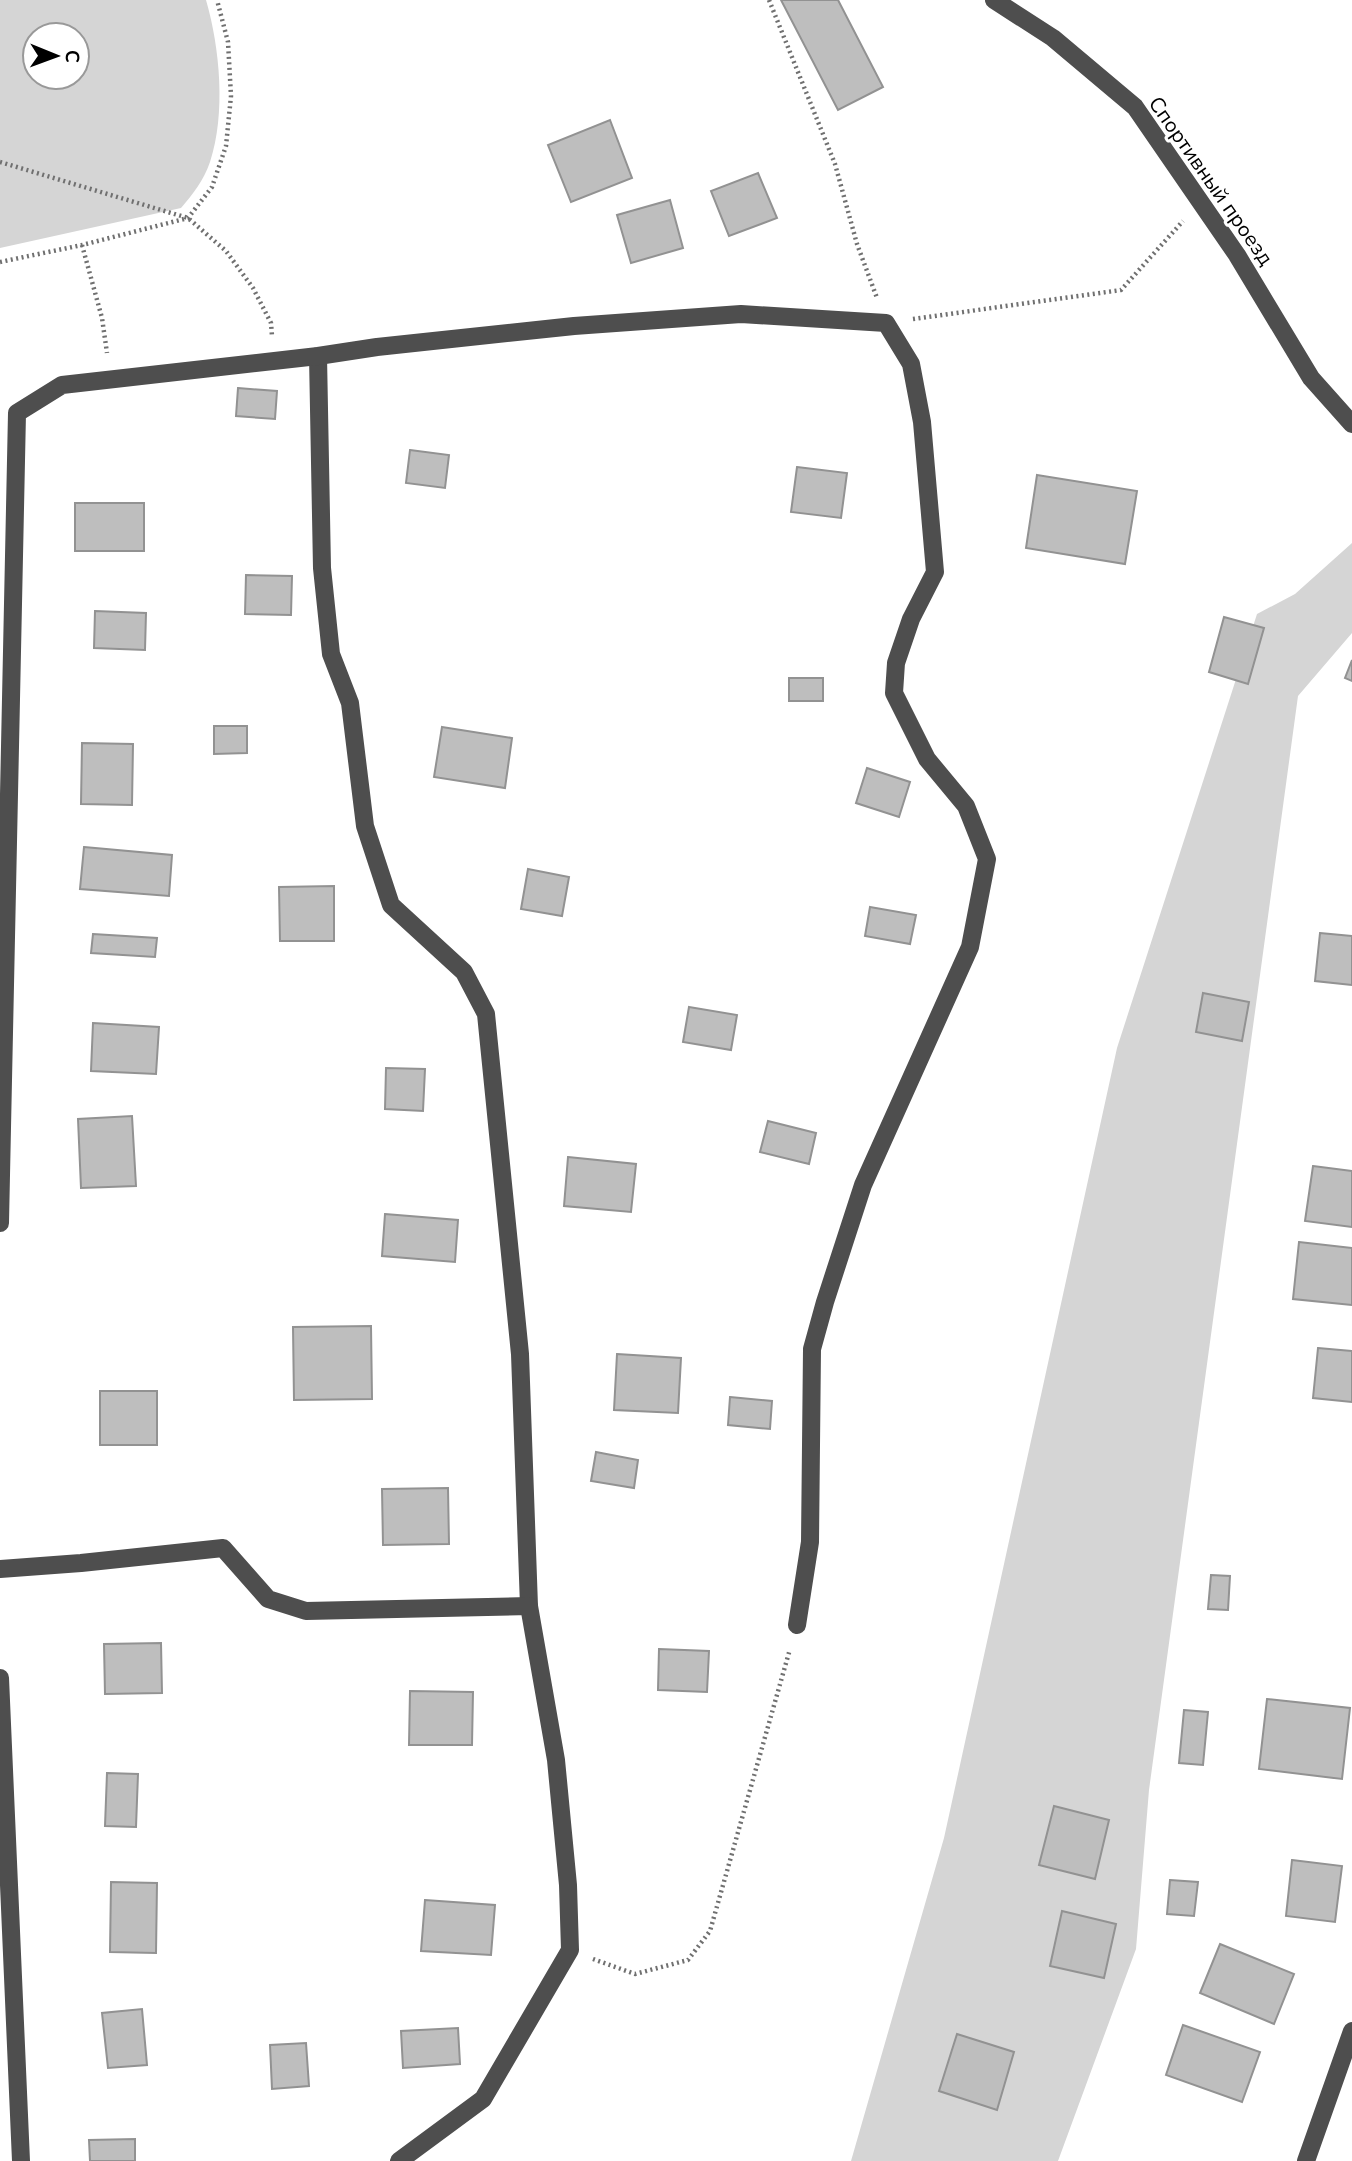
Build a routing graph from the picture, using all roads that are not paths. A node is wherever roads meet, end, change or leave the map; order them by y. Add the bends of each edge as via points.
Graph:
1 (994, 0) edge
2 (318, 356) junction
3 (1352, 425) edge
4 (4, 806) edge
5 (0, 1223) edge
6 (0, 1569) edge
7 (529, 1606) junction
8 (797, 1625) road end
9 (0, 1678) edge
10 (1352, 2031) edge
11 (21, 2161) edge
12 (399, 2161) edge
13 (1307, 2161) edge

1 - 3 street, Спортивный проезд via 1053,38 1135,107 1237,255 1311,378
2 - 4 street via 62,385 17,413
2 - 7 street via 322,568 331,654 350,703 365,826 391,905 464,972 486,1014 520,1354
2 - 8 street via 574,326 741,314 886,323 911,365 922,422 935,572 911,619 896,663 894,693 927,759 966,806 987,859 970,947 863,1185 812,1349 810,1542
4 - 5 street
6 - 7 street via 223,1548 268,1599 306,1611
7 - 12 street via 556,1760 570,1950 483,2099
9 - 11 street
10 - 13 street

